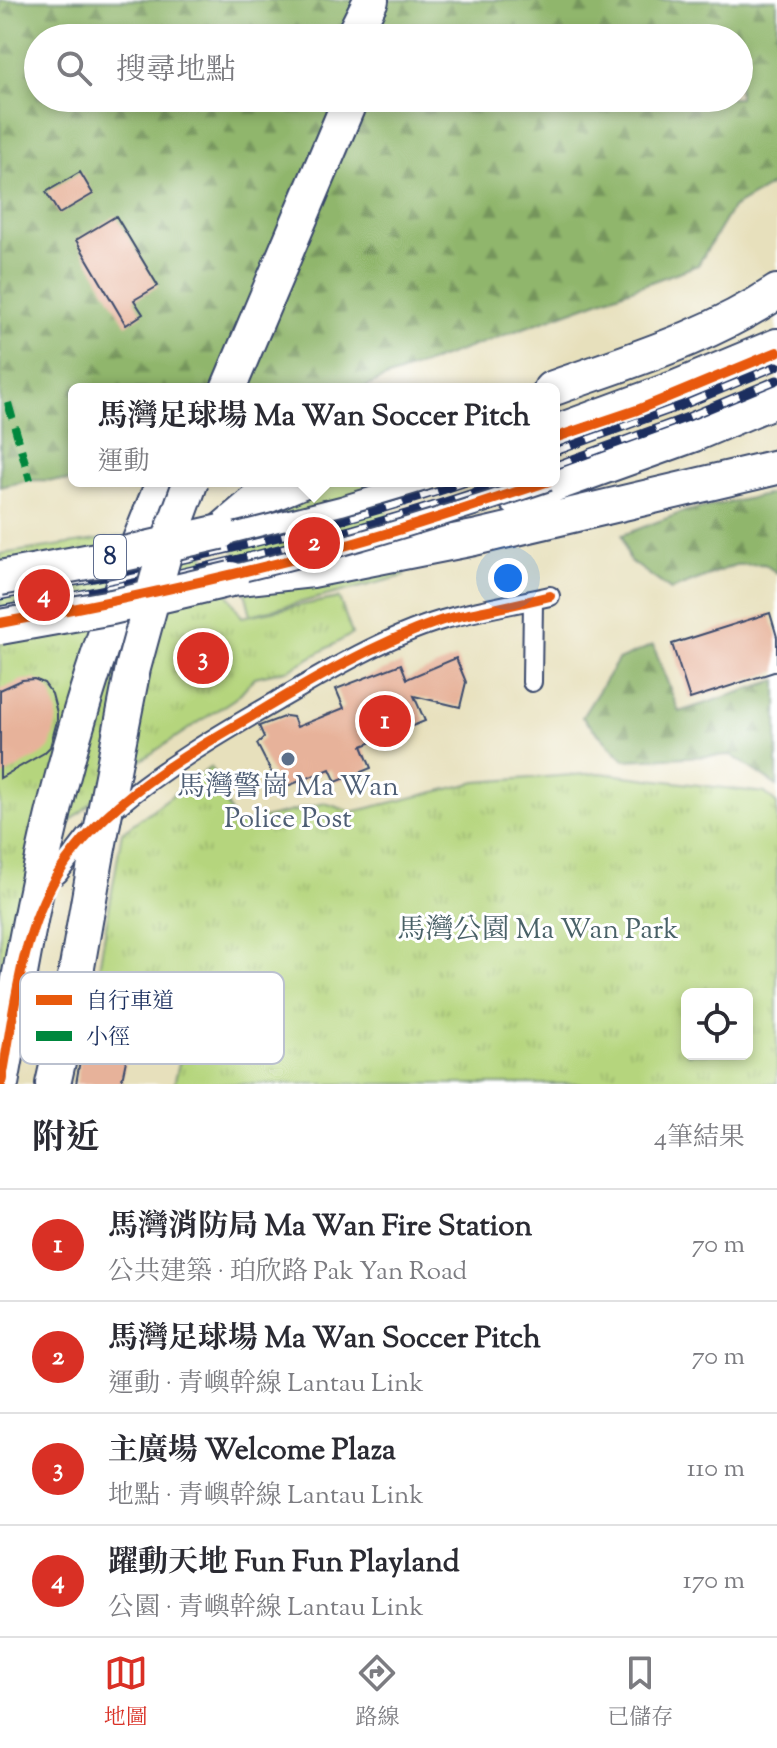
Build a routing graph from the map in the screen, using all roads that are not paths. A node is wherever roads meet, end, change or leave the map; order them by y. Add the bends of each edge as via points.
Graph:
1 (371, 0) edge
2 (397, 0) edge
3 (359, 24) edge
4 (385, 24) edge
5 (320, 112) edge
6 (345, 112) edge
7 (777, 292) edge
8 (777, 349) edge
9 (206, 383) edge
10 (231, 383) edge
11 (560, 386) edge
12 (777, 396) edge
13 (560, 434) edge
14 (777, 467) edge
15 (560, 477) edge
16 (560, 482) edge
17 (162, 487) edge
18 (189, 487) edge
19 (288, 487) edge
20 (388, 487) edge
21 (405, 487) edge
22 (532, 487) edge
23 (546, 487) edge
24 (220, 532) junction
25 (231, 579) junction
26 (0, 581) edge
27 (0, 625) edge
28 (532, 682) dead end
29 (114, 809) dead end
30 (88, 835) dead end
31 (58, 874) dead end
32 (22, 972) edge
33 (75, 972) edge
34 (20, 982) edge
35 (57, 1064) edge
36 (1, 1084) edge
37 (53, 1084) edge

1 - 3 highway
2 - 4 highway
5 - 9 highway
6 - 10 highway
7 - 11 highway via 680,342
8 - 13 highway
12 - 15 street
12 - 16 highway, 8, bridge via 694,434
14 - 25 highway via 474,538 312,570
17 - 32 highway, bridge via 75,731 47,839
18 - 33 highway, bridge via 133,668
19 - 24 highway via 259,499
20 - 24 highway, 8, bridge
21 - 26 street, bridge via 221,537
22 - 27 street, bridge via 291,559
23 - 25 highway, 8, bridge via 353,548
24 - 26 highway, 8, bridge
25 - 27 highway, 8, bridge via 112,607
28 - 29 street via 542,598 442,620 346,662 197,747
30 - 31 street
34 - 36 highway, bridge
35 - 37 highway, bridge

